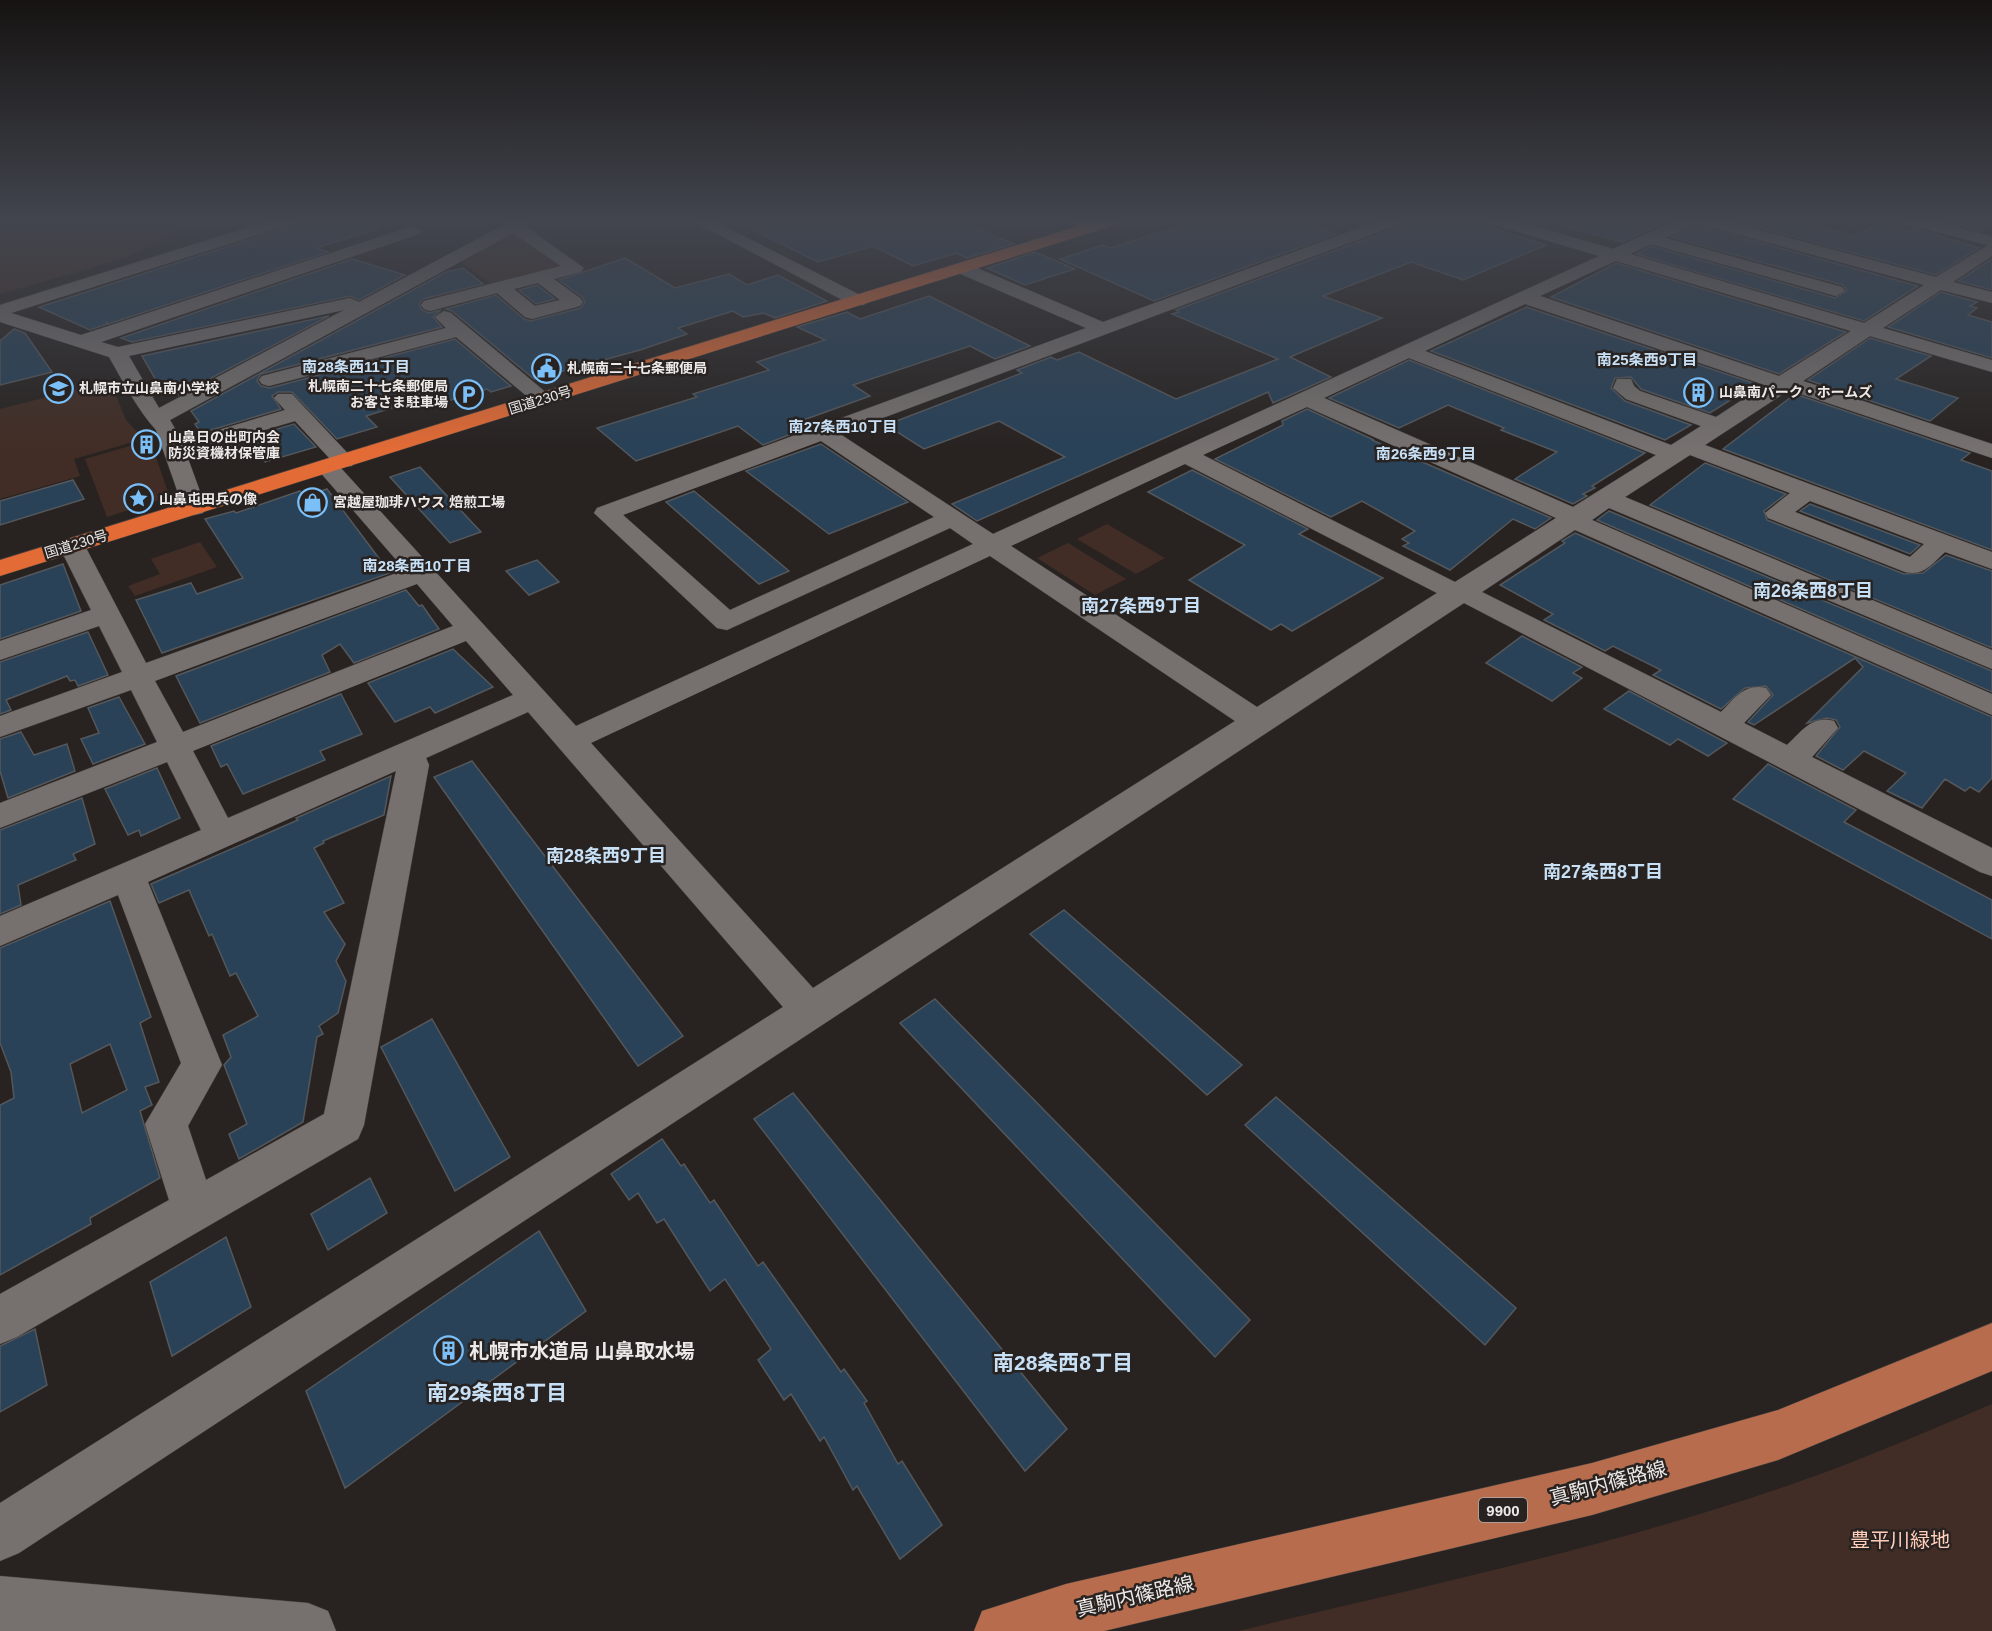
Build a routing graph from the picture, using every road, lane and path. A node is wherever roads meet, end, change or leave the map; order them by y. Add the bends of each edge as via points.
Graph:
1 (47, 296) edge
2 (223, 296) edge
3 (384, 296) edge
4 (420, 296) edge
5 (465, 296) edge
6 (511, 296) edge
7 (566, 296) edge
8 (848, 296) edge
9 (873, 296) edge
10 (1027, 296) edge
11 (1191, 296) edge
12 (1755, 296) edge
13 (1918, 296) edge
14 (1524, 297) joint
15 (375, 301) junction
16 (858, 301) junction
17 (430, 305) junction
18 (0, 311) edge
19 (0, 316) edge
20 (1103, 329) junction
21 (1868, 329) junction
22 (460, 330) junction
23 (81, 342) junction
24 (1408, 351) junction
25 (117, 353) junction
26 (1992, 366) edge
27 (262, 373) junction
28 (1624, 383) dead end
29 (1784, 383) junction
30 (1305, 398) junction
31 (542, 399) junction
32 (300, 413) junction
33 (155, 419) junction
34 (1719, 425) junction
35 (824, 433) junction
36 (174, 450) junction
37 (1680, 450) junction
38 (1992, 451) edge
39 (1183, 454) junction
40 (335, 464) junction
41 (1807, 492) junction
42 (1606, 498) junction
43 (194, 508) junction
44 (953, 518) junction
45 (1574, 519) junction
46 (1941, 542) junction
47 (992, 544) junction
48 (72, 546) junction
49 (1992, 561) edge
50 (0, 568) edge
51 (422, 573) junction
52 (1461, 593) junction
53 (1871, 609) junction
54 (107, 614) junction
55 (470, 630) junction
56 (1840, 638) junction
57 (0, 651) edge
58 (1992, 660) edge
59 (139, 676) junction
60 (1756, 695) dead end
61 (533, 698) junction
62 (1992, 705) edge
63 (1259, 723) junction
64 (1724, 726) junction
65 (0, 727) edge
66 (1823, 728) dead end
67 (570, 741) junction
68 (175, 746) junction
69 (408, 753) junction
70 (1791, 760) junction
71 (0, 816) edge
72 (220, 835) junction
73 (1992, 863) edge
74 (128, 876) junction
75 (0, 932) edge
76 (810, 1011) junction
77 (194, 1211) junction
78 (0, 1320) edge
79 (1992, 1347) edge
80 (0, 1534) edge
81 (0, 1604) edge
82 (308, 1631) edge
83 (1002, 1631) edge

1 - 18 street
2 - 23 street
3 - 15 street
4 - 17 street
5 - 17 street
6 - 7 street via 532,313 574,302
8 - 16 street
9 - 16 highway, 国道230号
10 - 20 street
11 - 20 street
12 - 21 street
13 - 21 street
14 - 24 street
14 - 29 street
15 - 25 street
15 - 27 street
16 - 31 highway, 国道230号
17 - 22 street
19 - 23 street
20 - 35 street
21 - 26 street
21 - 29 street
22 - 27 street
22 - 31 street
23 - 25 street
24 - 30 street
24 - 37 street
25 - 33 street
27 - 32 street
27 - 33 street
28 - 34 street via 1623,388 1633,395
29 - 34 street
29 - 38 street
30 - 39 street
30 - 45 street
31 - 40 highway, 国道230号
32 - 36 street
32 - 40 street
33 - 36 street via 166,428
34 - 37 street
35 - 44 street
35 - 44 street via 606,513 728,622
36 - 43 street
37 - 41 street
37 - 42 street
39 - 47 street
39 - 52 street
40 - 43 highway, 国道230号
40 - 51 street
41 - 46 street
41 - 46 street via 1777,513 1914,567
42 - 45 street
42 - 53 street
43 - 48 highway, 国道230号
44 - 47 street
45 - 52 street
45 - 56 street
46 - 49 street
47 - 63 street
47 - 67 street
48 - 50 highway, 国道230号
48 - 54 street
51 - 55 street
51 - 59 street
52 - 63 street
52 - 64 street
53 - 56 street
53 - 58 street
54 - 57 street
54 - 59 street
55 - 61 street
55 - 68 street
56 - 62 street
59 - 65 street
59 - 68 street
60 - 64 street
61 - 67 street
61 - 69 street
63 - 76 street
64 - 70 street
66 - 70 street
67 - 76 street
68 - 71 street
68 - 72 street
69 - 72 street
69 - 77 street via 413,765 344,1125
70 - 73 street
72 - 74 street
74 - 75 street
74 - 77 street via 202,1065 166,1124
76 - 80 street
77 - 78 street
79 - 83 main road, 真駒内篠路線 / 9900 via 1778,1435 1592,1489 1066,1612
81 - 82 street

